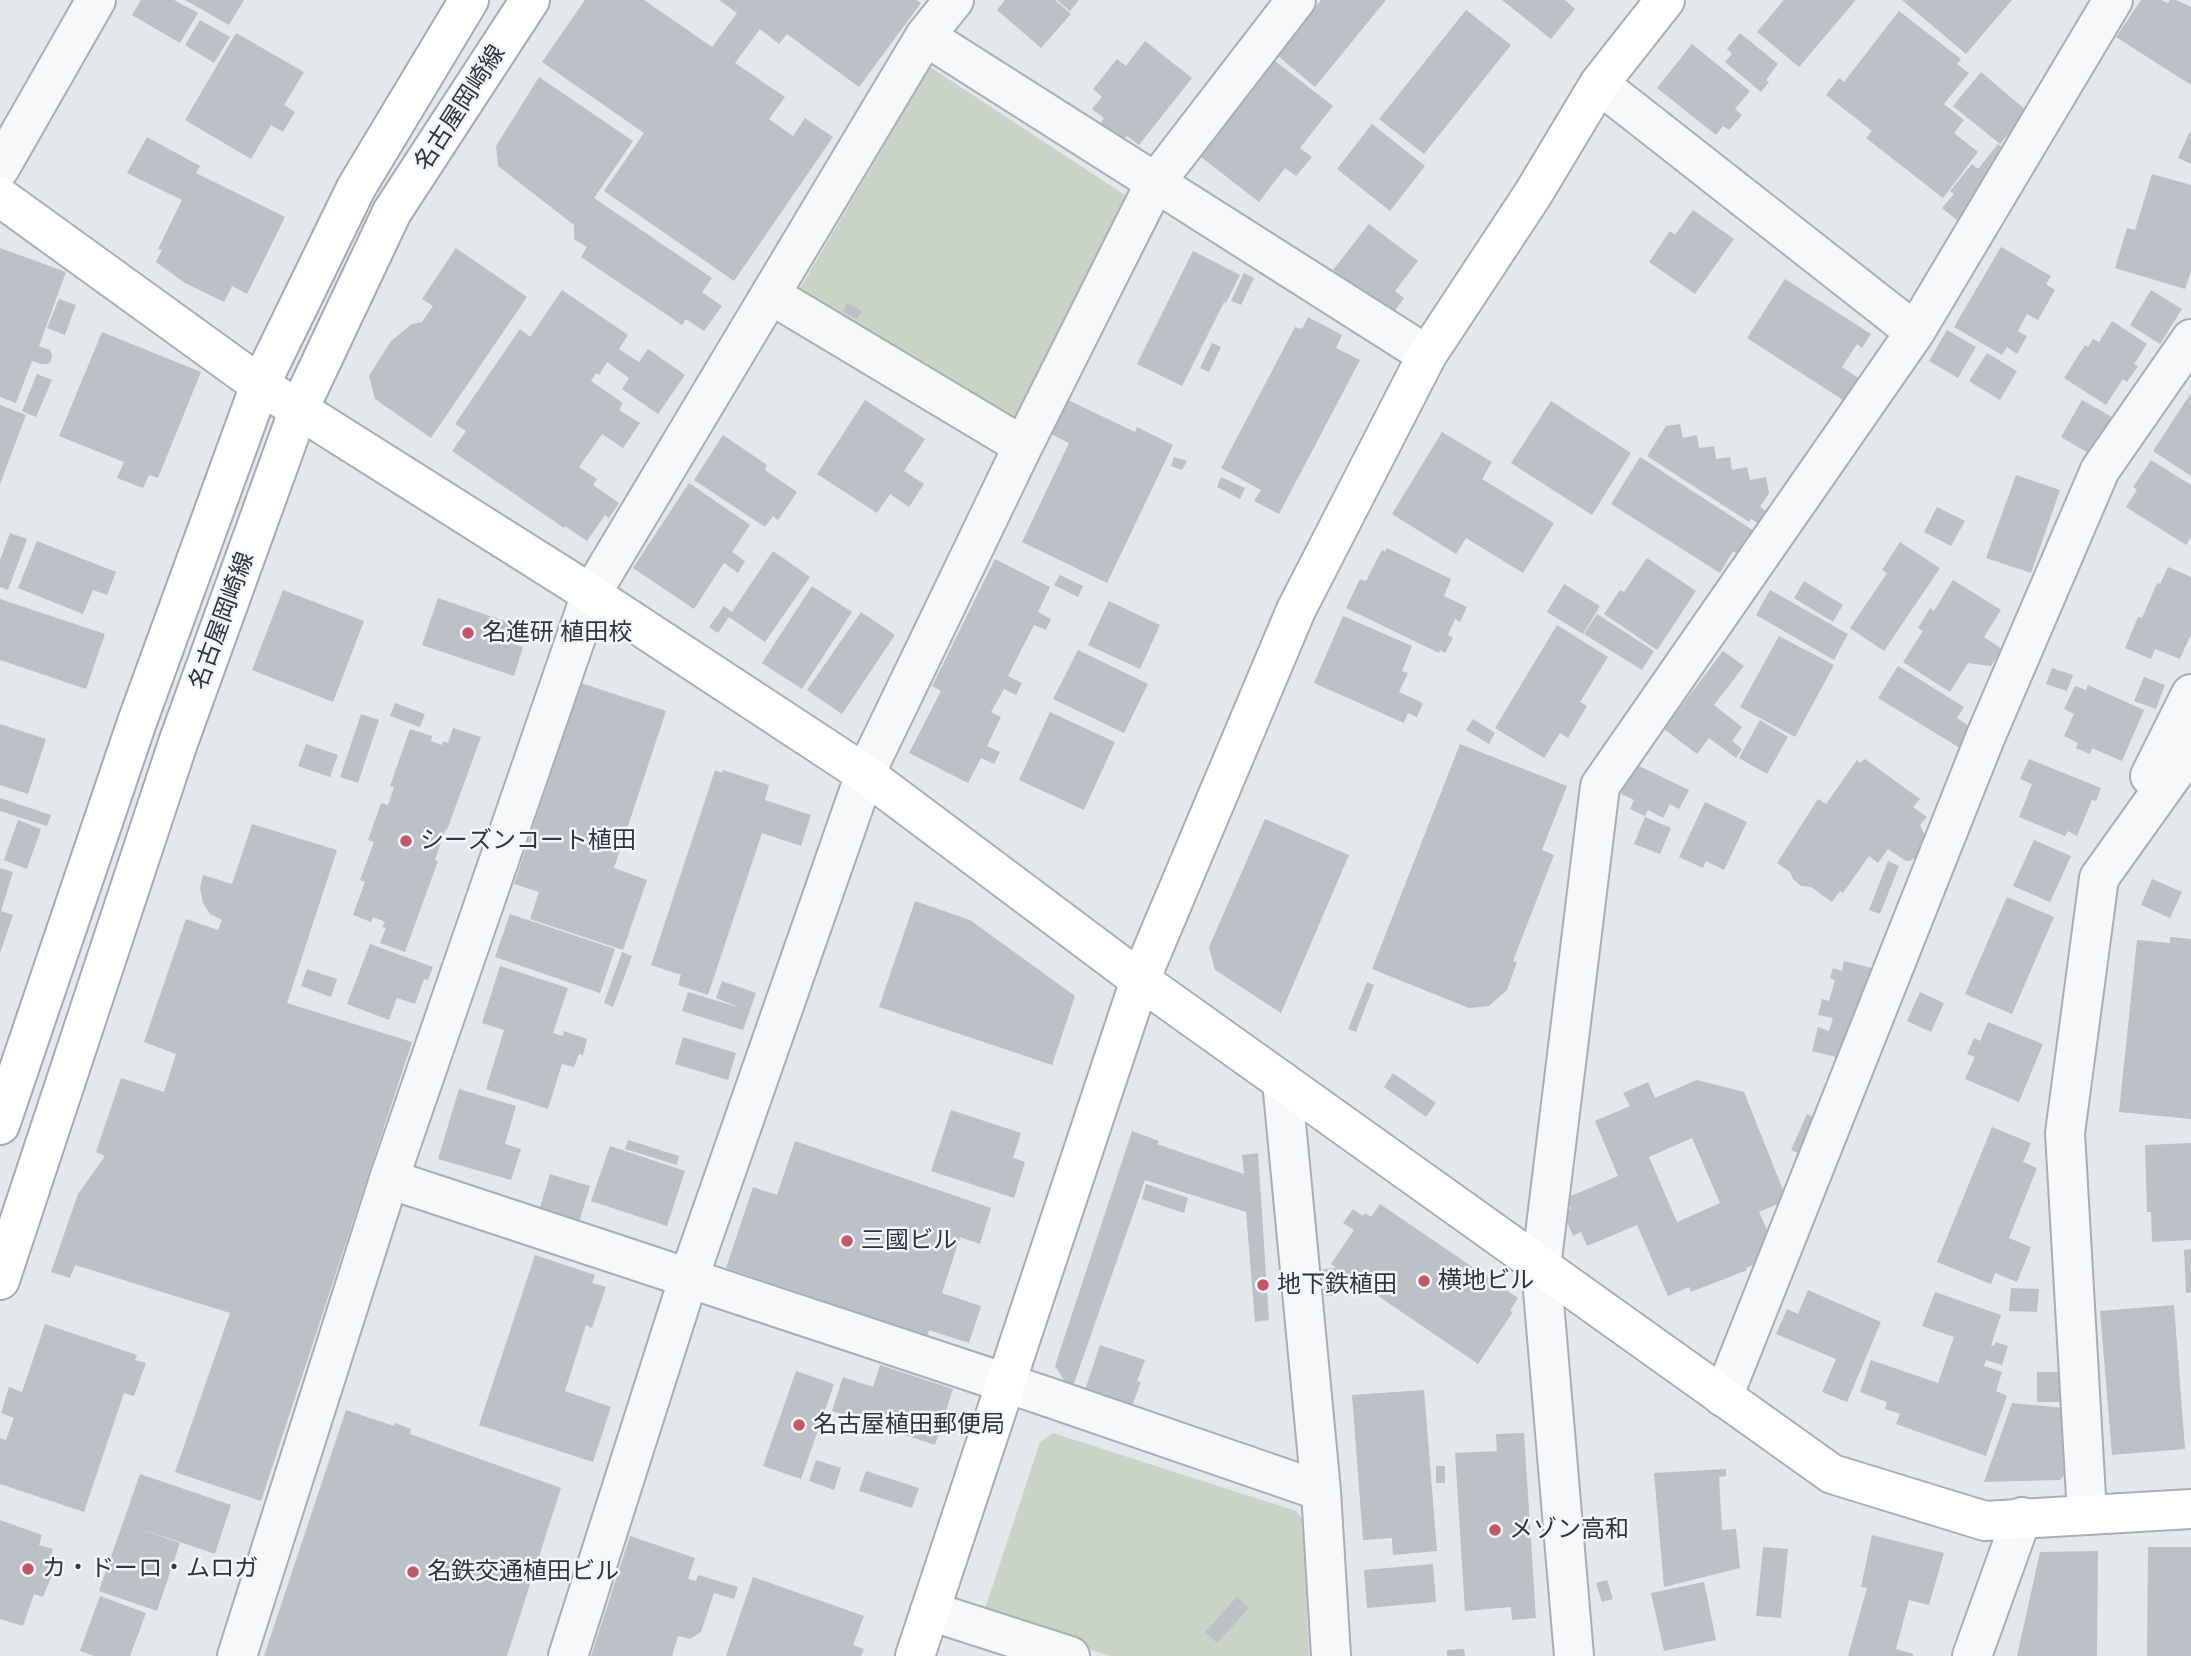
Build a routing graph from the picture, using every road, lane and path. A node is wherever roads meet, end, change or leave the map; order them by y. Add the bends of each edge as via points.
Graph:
1 (96, 0) edge
2 (469, 0) edge
3 (530, 0) edge
4 (954, 0) edge
5 (1296, 0) edge
6 (1665, 0) edge
7 (2113, 0) edge
8 (925, 36) junction
9 (1599, 84) junction
10 (0, 168) edge
11 (1155, 183) junction
12 (0, 197) edge
13 (771, 295) junction
14 (1915, 332) junction
15 (2191, 339) edge
16 (1427, 355) junction
17 (260, 385) junction
18 (299, 409) junction
19 (1023, 446) junction
20 (592, 594) junction
21 (2191, 694) edge
22 (2191, 749) edge
23 (865, 774) junction
24 (2099, 878) junction
25 (1140, 980) junction
26 (1282, 1081) junction
27 (0, 1125) edge
28 (388, 1179) junction
29 (1541, 1267) junction
30 (0, 1280) edge
31 (688, 1280) junction
32 (1007, 1383) junction
33 (1723, 1397) junction
34 (1321, 1491) junction
35 (2191, 1509) edge
36 (2087, 1514) junction
37 (2022, 1517) junction
38 (930, 1611) junction
39 (237, 1656) edge
40 (568, 1656) edge
41 (915, 1656) edge
42 (1070, 1656) edge
43 (1331, 1656) edge
44 (1574, 1656) edge
45 (1972, 1656) edge

1 - 10 street
2 - 17 street, 名古屋岡崎線 via 356,188
3 - 18 street, 名古屋岡崎線 via 393,212
4 - 8 street
5 - 11 street
6 - 9 street
7 - 14 street
8 - 11 street
8 - 13 street
9 - 14 street
9 - 16 street
11 - 16 street
11 - 19 street
12 - 17 street
13 - 19 street
13 - 20 street
14 - 29 street via 1600,786
15 - 33 street via 2100,470 1985,738
16 - 25 street via 1296,610
17 - 18 street
17 - 27 street, 名古屋岡崎線 via 137,722
18 - 20 street
18 - 30 street, 名古屋岡崎線 via 178,743
19 - 23 street
20 - 23 street
20 - 28 street
21 - 24 street
22 - 24 street
23 - 25 street
23 - 31 street
24 - 36 street via 2065,1133
25 - 26 street
25 - 32 street
26 - 29 street
26 - 34 street
28 - 31 street
28 - 39 street
29 - 33 street
29 - 44 street
31 - 32 street
31 - 40 street
32 - 34 street
32 - 38 street
33 - 37 street via 1832,1474 1985,1521
34 - 43 street
35 - 36 street
36 - 37 street
37 - 45 street
38 - 41 street
38 - 42 street

